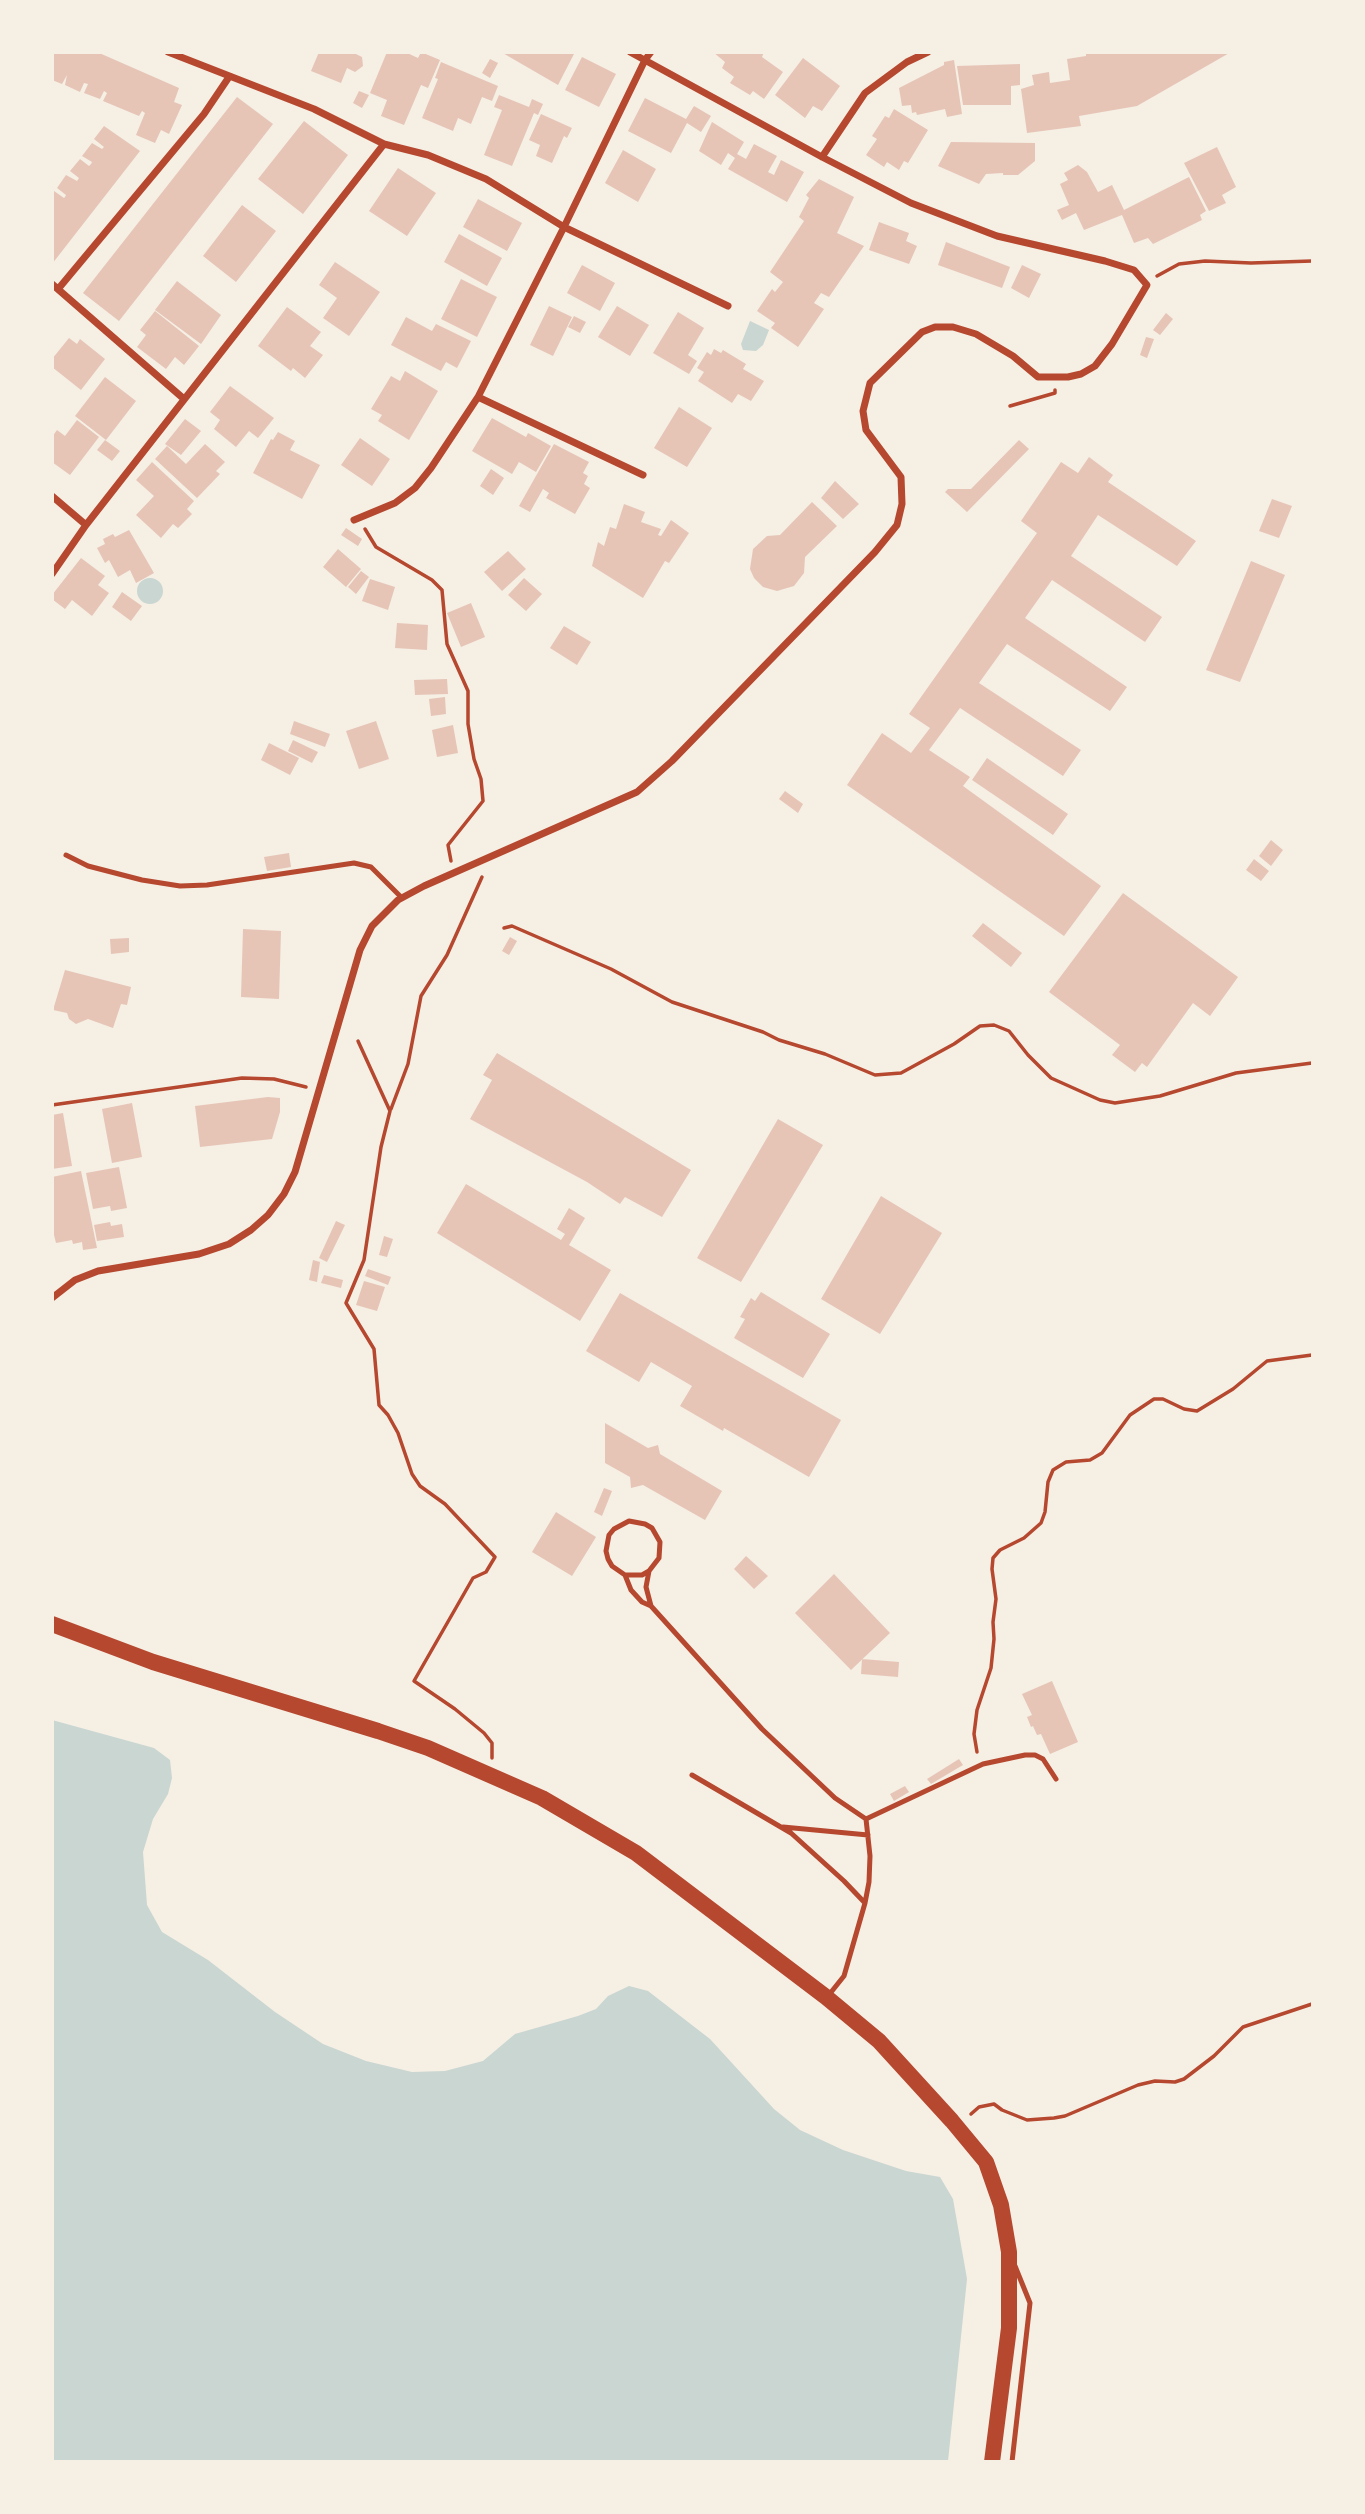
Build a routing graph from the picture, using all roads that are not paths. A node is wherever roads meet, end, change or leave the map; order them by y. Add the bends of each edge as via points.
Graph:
1 (168, 52) edge
2 (631, 52) edge
3 (651, 52) edge
4 (928, 52) edge
5 (645, 61) junction
6 (229, 77) junction
7 (384, 144) junction
8 (822, 157) junction
9 (564, 228) junction
10 (56, 286) edge
11 (728, 306) dead end
12 (478, 397) junction
13 (184, 399) junction
14 (643, 475) dead end
15 (52, 496) edge
16 (354, 520) road end
17 (86, 525) junction
18 (52, 574) edge
19 (66, 855) dead end
20 (402, 898) junction
21 (52, 1298) edge
22 (649, 1571) junction
23 (625, 1575) junction
24 (651, 1606) junction
25 (52, 1624) edge
26 (692, 1775) dead end
27 (1056, 1779) dead end
28 (866, 1819) junction
29 (780, 1826) junction
30 (868, 1835) junction
31 (865, 1903) junction
32 (827, 1997) junction
33 (1009, 2252) junction
34 (992, 2462) edge
35 (1012, 2462) edge

1 - 6 street
2 - 5 street
3 - 5 street
4 - 8 street via 865,93
5 - 8 street
5 - 9 street
6 - 7 street via 314,109
6 - 10 street via 204,114
7 - 9 street via 428,155 486,179
7 - 13 street
8 - 20 street via 911,203 997,236 1134,270 1147,285 1112,344 1095,366 1081,374 1038,377 976,334 953,327 922,332 870,383 863,411 866,430 901,477 897,525 875,552 637,792
9 - 11 street
9 - 12 street
10 - 13 street
12 - 14 street
12 - 16 street via 415,488 395,503
13 - 17 street
15 - 17 street
17 - 18 street
19 - 20 lane via 88,866 180,886 354,863 371,867
20 - 21 street via 372,926 360,950 295,1172 268,1215 229,1244 200,1254 98,1271 75,1280
22 - 23 lane
22 - 23 lane via 659,1558 660,1542 645,1524 629,1521 614,1529 606,1543 612,1566
22 - 24 lane via 646,1587
23 - 24 lane via 631,1590
24 - 28 lane via 762,1729 835,1797
25 - 32 main road via 153,1662 428,1748 542,1798 636,1853
26 - 29 lane
27 - 28 lane via 1035,1755 979,1766
28 - 30 lane
29 - 30 lane
29 - 31 lane
30 - 31 lane
31 - 32 lane via 844,1976
32 - 33 main road via 879,2041 986,2162 1001,2205
33 - 34 main road via 1009,2328
33 - 35 lane via 1030,2303

